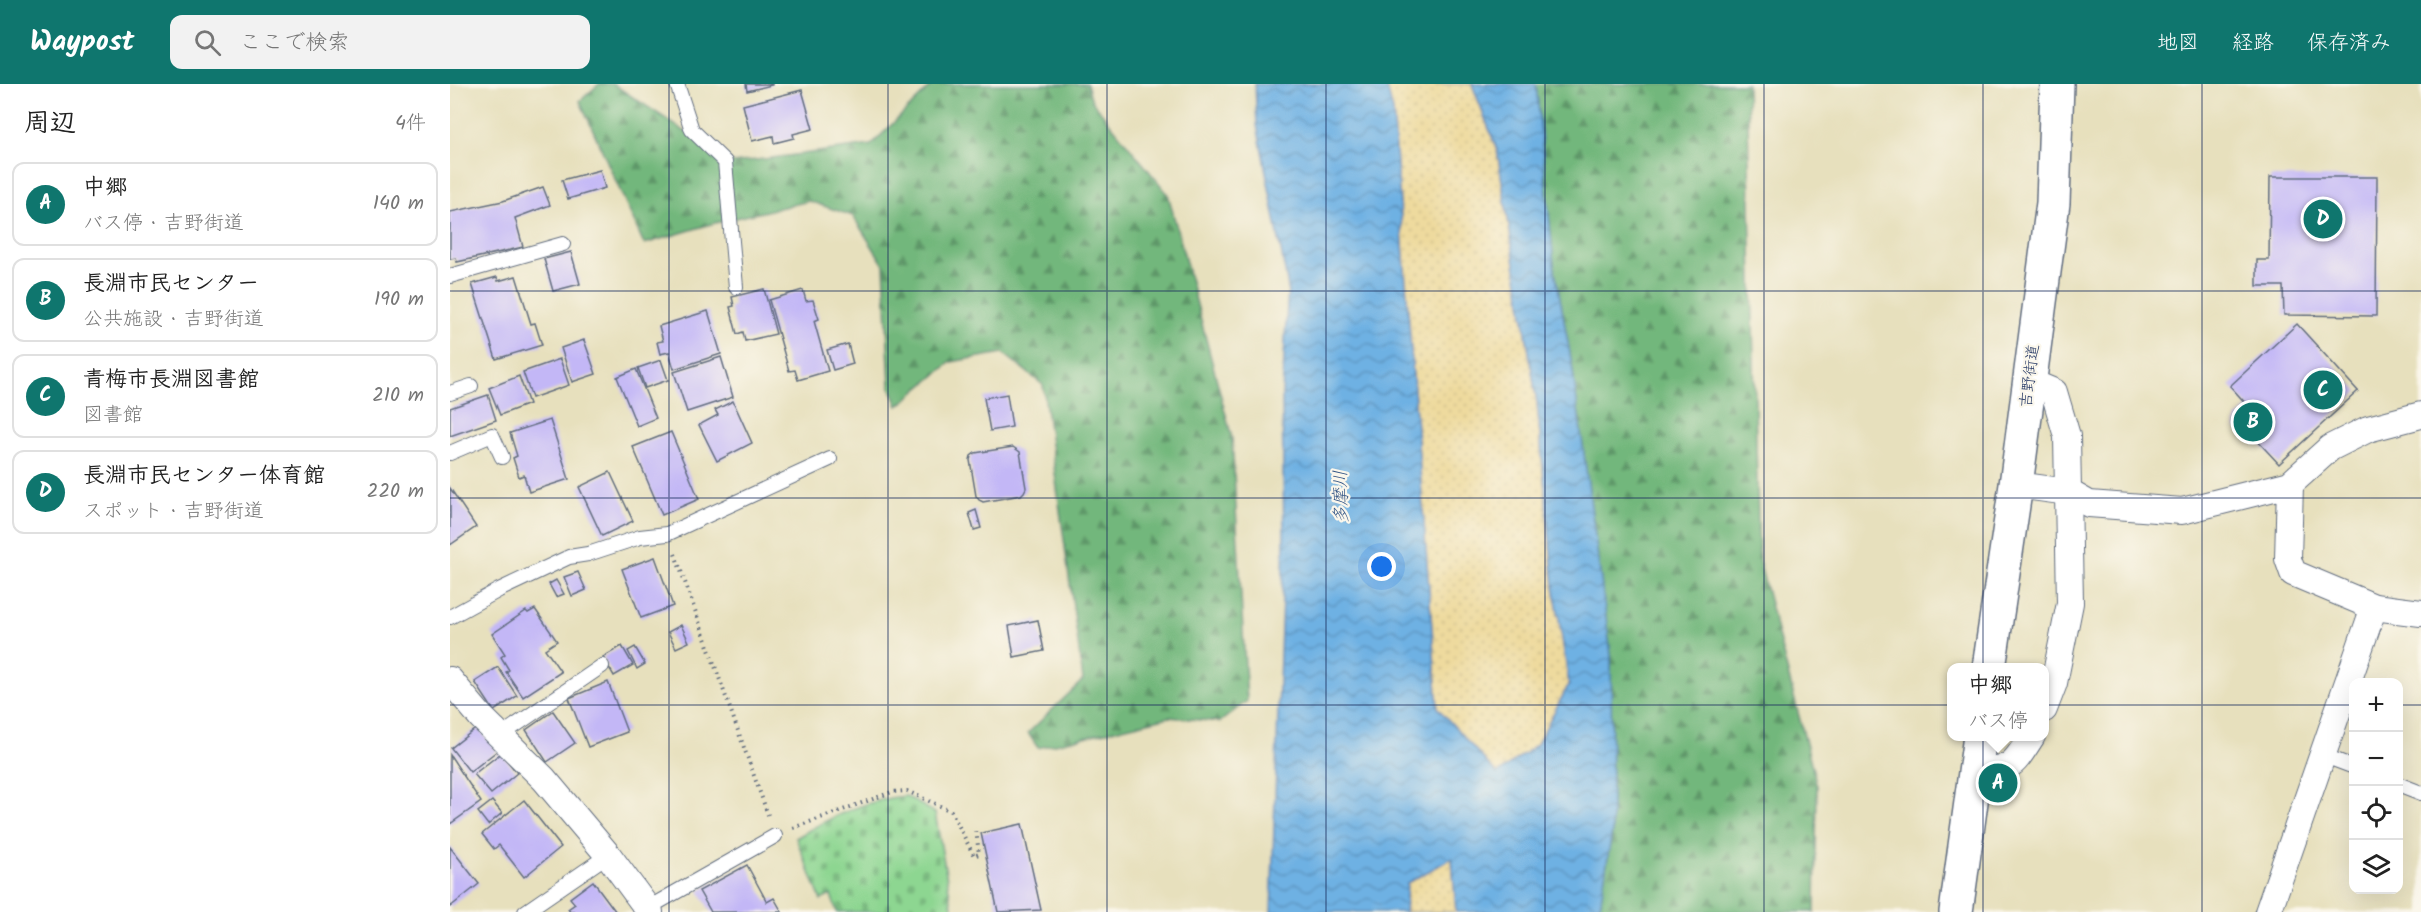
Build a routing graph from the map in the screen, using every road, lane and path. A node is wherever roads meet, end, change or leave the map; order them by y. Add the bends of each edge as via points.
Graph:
1 (677, 84) edge
2 (2057, 84) edge
3 (563, 244) dead end
4 (450, 276) edge
5 (736, 287) dead end
6 (2030, 382) junction
7 (471, 386) dead end
8 (450, 393) edge
9 (2421, 415) edge
10 (450, 453) edge
11 (502, 457) dead end
12 (830, 459) dead end
13 (2290, 484) junction
14 (2016, 485) junction
15 (2068, 492) junction
16 (667, 534) junction
17 (2374, 607) junction
18 (2421, 613) edge
19 (450, 617) edge
20 (1990, 663) edge
21 (602, 666) dead end
22 (450, 680) edge
23 (2049, 696) edge
24 (500, 736) junction
25 (2029, 741) edge
26 (1978, 752) edge
27 (2322, 755) junction
28 (2349, 765) edge
29 (2403, 786) edge
30 (2421, 793) edge
31 (976, 830) dead end
32 (775, 836) junction
33 (608, 855) junction
34 (649, 910) edge
35 (525, 912) edge
36 (1956, 912) edge
37 (2268, 912) edge

1 - 5 lane via 692,130 725,162
2 - 6 highway, 吉野街道 via 2053,203
3 - 4 lane
6 - 14 highway, 吉野街道
6 - 15 street via 2054,392 2067,436
7 - 8 lane
9 - 13 street via 2368,429 2330,448
10 - 11 lane via 492,435
12 - 16 lane
13 - 15 street via 2181,511 2089,504
13 - 17 street via 2288,558 2293,573
14 - 15 street
14 - 20 highway, 吉野街道
15 - 23 street via 2070,603
16 - 19 lane via 640,537 568,557
16 - 32 path
17 - 18 street
17 - 27 street
21 - 24 lane
22 - 24 street
24 - 33 street via 544,779
25 - 26 street via 2014,763 1999,770
26 - 36 highway
27 - 28 lane
27 - 37 street
29 - 30 lane
31 - 32 path via 979,854 974,856 951,811 907,792 892,792
32 - 34 lane
33 - 34 street
33 - 35 lane

